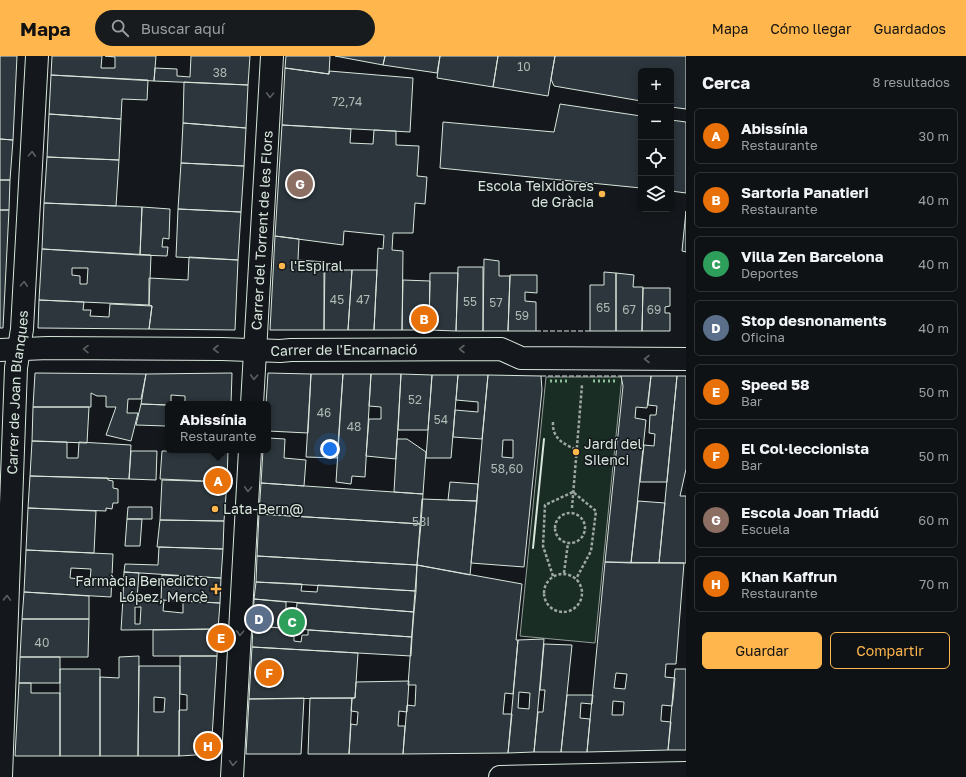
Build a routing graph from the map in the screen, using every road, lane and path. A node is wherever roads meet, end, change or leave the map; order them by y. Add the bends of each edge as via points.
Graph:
1 (38, 56) edge
2 (272, 56) edge
3 (255, 349) junction
4 (9, 350) edge
5 (686, 359) edge
6 (582, 377) dead end
7 (252, 401) edge
8 (553, 422) dead end
9 (577, 450) junction
10 (250, 453) edge
11 (573, 492) junction
12 (572, 508) dead end
13 (568, 542) junction
14 (564, 573) junction
15 (553, 576) junction
16 (576, 579) junction
17 (686, 773) edge
18 (1, 777) edge
19 (232, 777) edge
20 (500, 777) edge

4 -> 1 street, Carrer de Joan Blanques via 22,329
2 -> 3 street, Carrer del Torrent de les Flors
3 -> 4 street, Carrer de l'Encarnació
5 -> 3 street, Carrer de l'Encarnació via 520,358 501,349
3 -> 7 street, Carrer del Torrent de les Flors
18 -> 4 street, Carrer de Joan Blanques via 16,368
6 - 9 path
8 - 9 path via 553,429 558,438
9 - 11 path
10 -> 19 street
11 - 12 path
11 - 15 path via 545,505 543,546
11 - 16 path via 596,511 590,551
13 - 13 path via 559,538 555,528 557,519 565,513 576,514 583,521 584,531 578,540
13 - 14 path
14 - 15 path
14 - 16 path
15 - 16 path via 545,586 545,600 554,610 560,612 572,611 580,604 583,590
17 - 20 street

